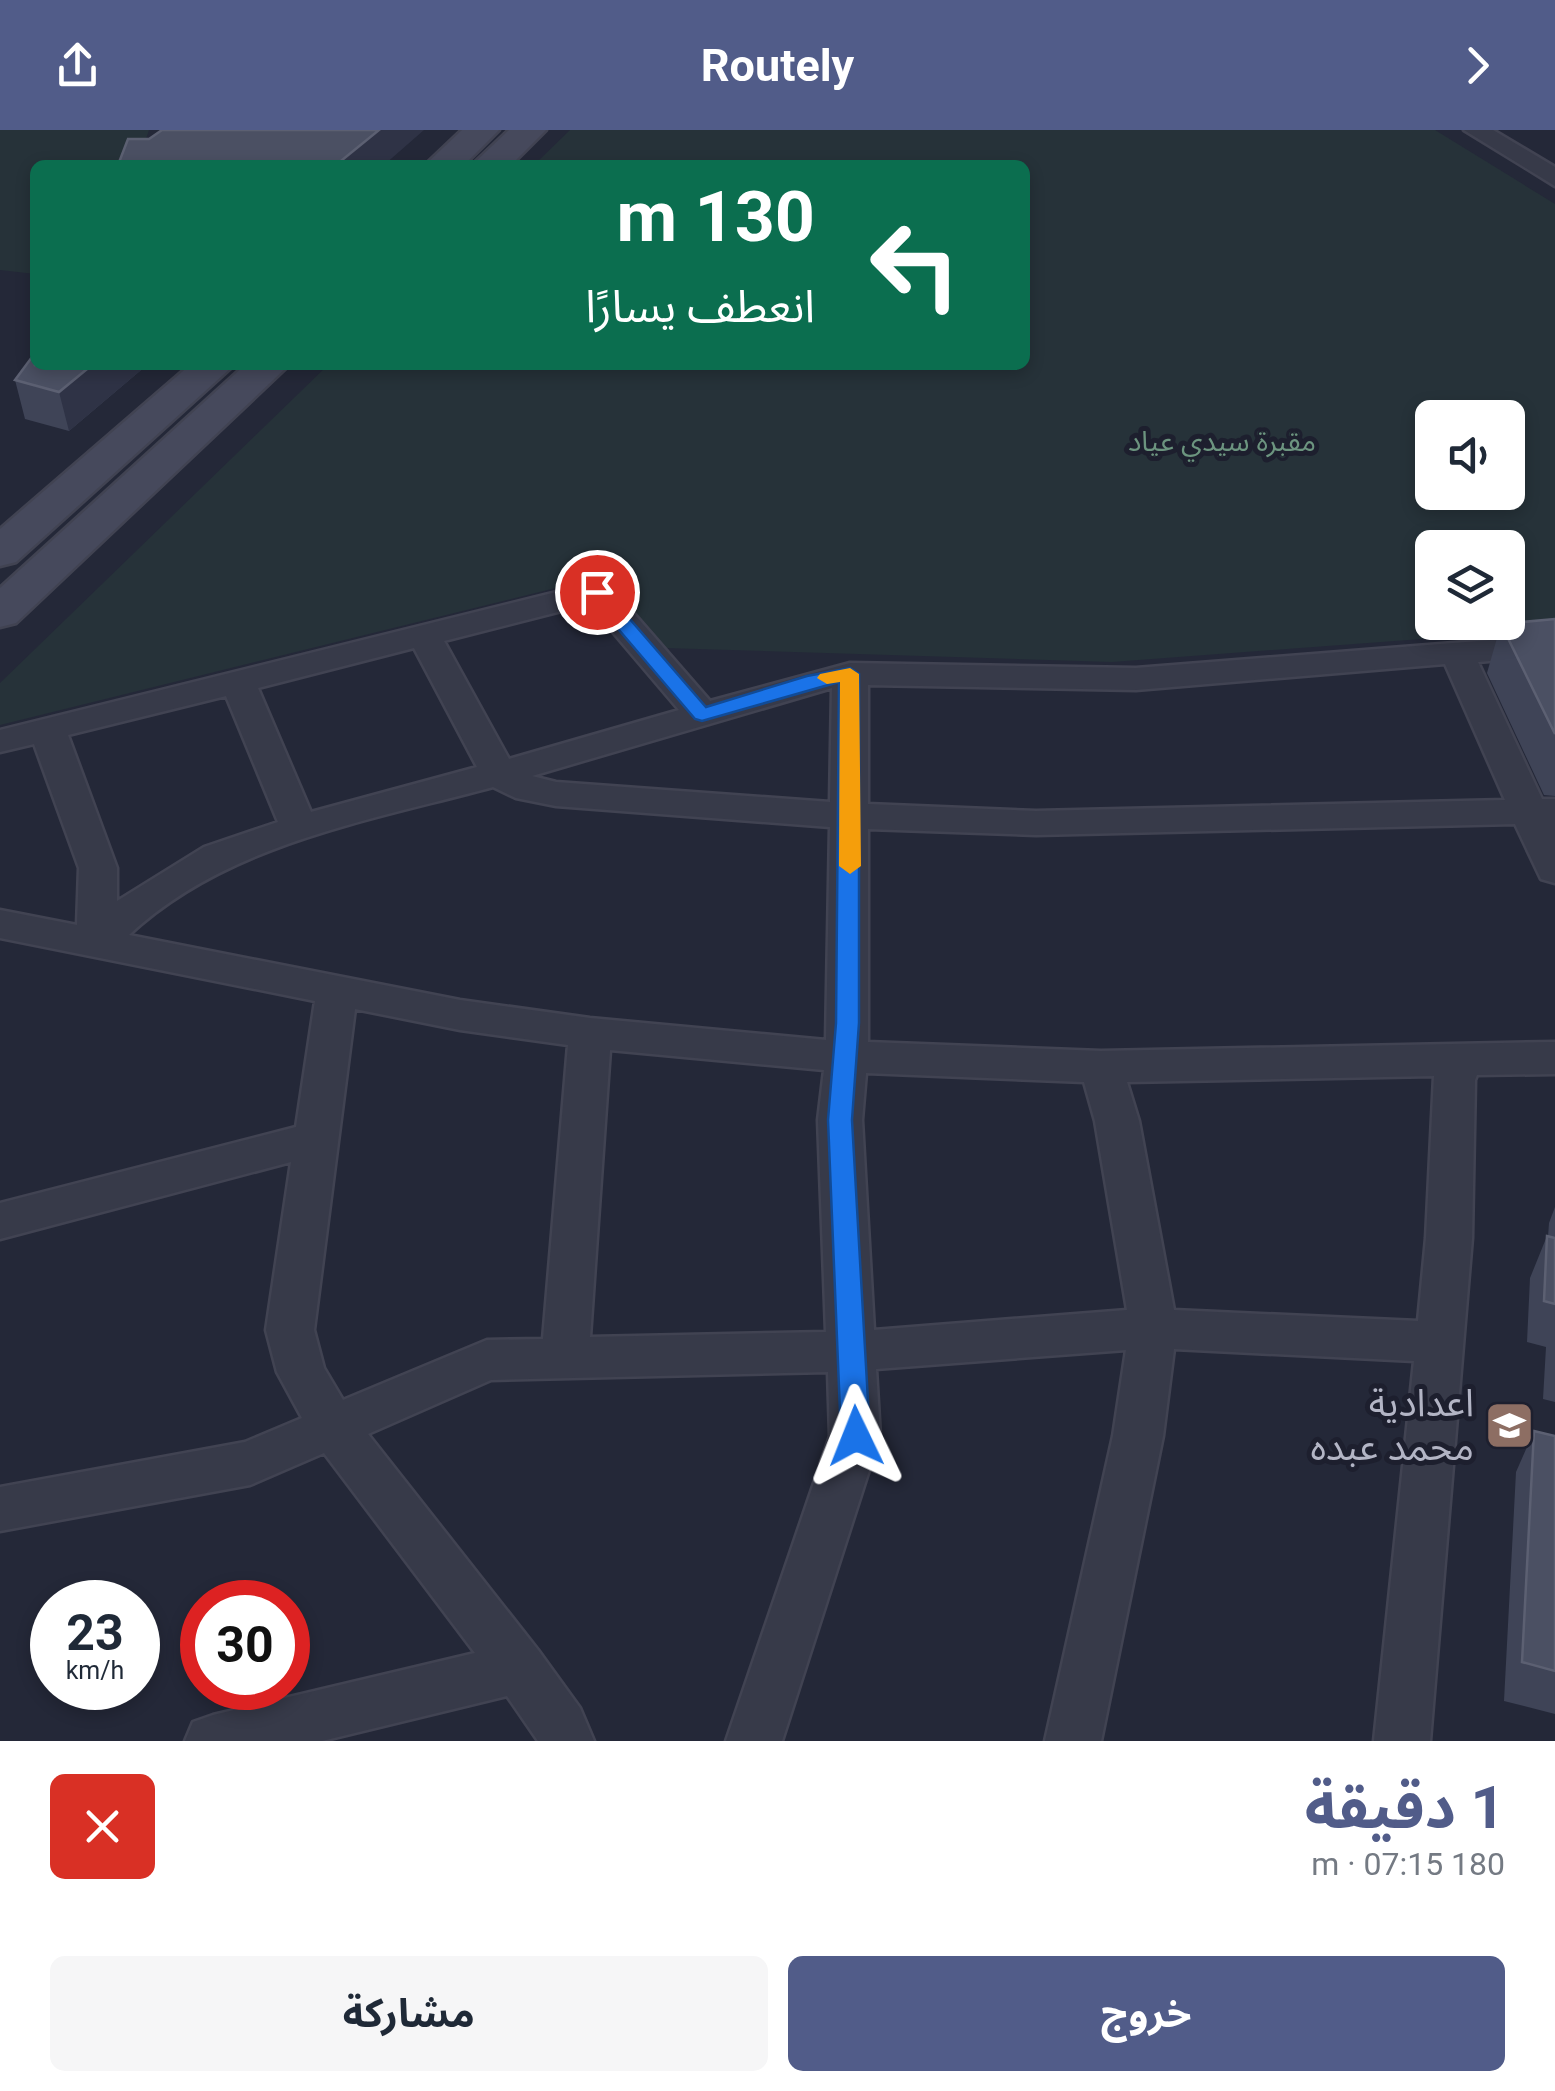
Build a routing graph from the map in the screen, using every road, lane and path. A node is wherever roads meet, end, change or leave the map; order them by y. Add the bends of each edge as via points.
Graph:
1 (1476, 130) edge
2 (499, 141) edge
3 (454, 160) edge
4 (1555, 178) edge
5 (208, 370) edge
6 (264, 370) edge
7 (0, 552) edge
8 (0, 613) edge
9 (424, 635) junction
10 (1555, 645) edge
11 (1457, 652) junction
12 (850, 674) junction
13 (238, 684) junction
14 (702, 714) junction
15 (48, 731) junction
16 (0, 741) edge
17 (618, 741) junction
18 (498, 775) junction
19 (626, 799) junction
20 (1542, 812) edge
21 (851, 816) junction
22 (299, 828) junction
23 (1555, 870) edge
24 (0, 924) edge
25 (96, 943) junction
26 (338, 992) junction
27 (590, 1033) junction
28 (847, 1057) junction
29 (1555, 1058) edge
30 (1458, 1060) junction
31 (1101, 1067) junction
32 (317, 1138) junction
33 (0, 1221) edge
34 (1153, 1328) junction
35 (1437, 1342) junction
36 (854, 1351) junction
37 (565, 1356) junction
38 (333, 1428) junction
39 (0, 1509) edge
40 (519, 1668) junction
41 (212, 1741) edge
42 (566, 1741) edge
43 (754, 1741) edge
44 (1073, 1741) edge
45 (1402, 1741) edge

1 - 4 street
2 - 3 main road
5 - 7 main road
6 - 8 main road
9 - 13 street
9 - 14 street via 597,592
9 - 18 street
10 - 11 street
11 - 12 street via 1136,679
11 - 20 street
12 - 14 street
12 - 21 street
13 - 15 street
13 - 22 street
14 - 17 street
15 - 16 street
15 - 25 street via 98,868
17 - 18 street
17 - 19 street
18 - 19 street via 529,789
18 - 22 street
19 - 21 street
20 - 21 street via 1036,823
20 - 23 street
21 - 28 street
22 - 25 street via 180,877 136,905
24 - 25 street
25 - 26 street
26 - 27 street
26 - 32 street
27 - 28 street
27 - 37 street
28 - 31 street
28 - 36 street via 840,1120
29 - 30 street
30 - 31 street
30 - 35 street
31 - 34 street via 1144,1255
32 - 33 street
32 - 38 street via 290,1330 302,1372
34 - 35 street
34 - 36 street
34 - 44 street via 1138,1436
35 - 45 street
36 - 37 street
36 - 43 street via 856,1436
37 - 38 street via 486,1360
38 - 39 street via 250,1463
38 - 40 street
40 - 41 street
40 - 42 street

